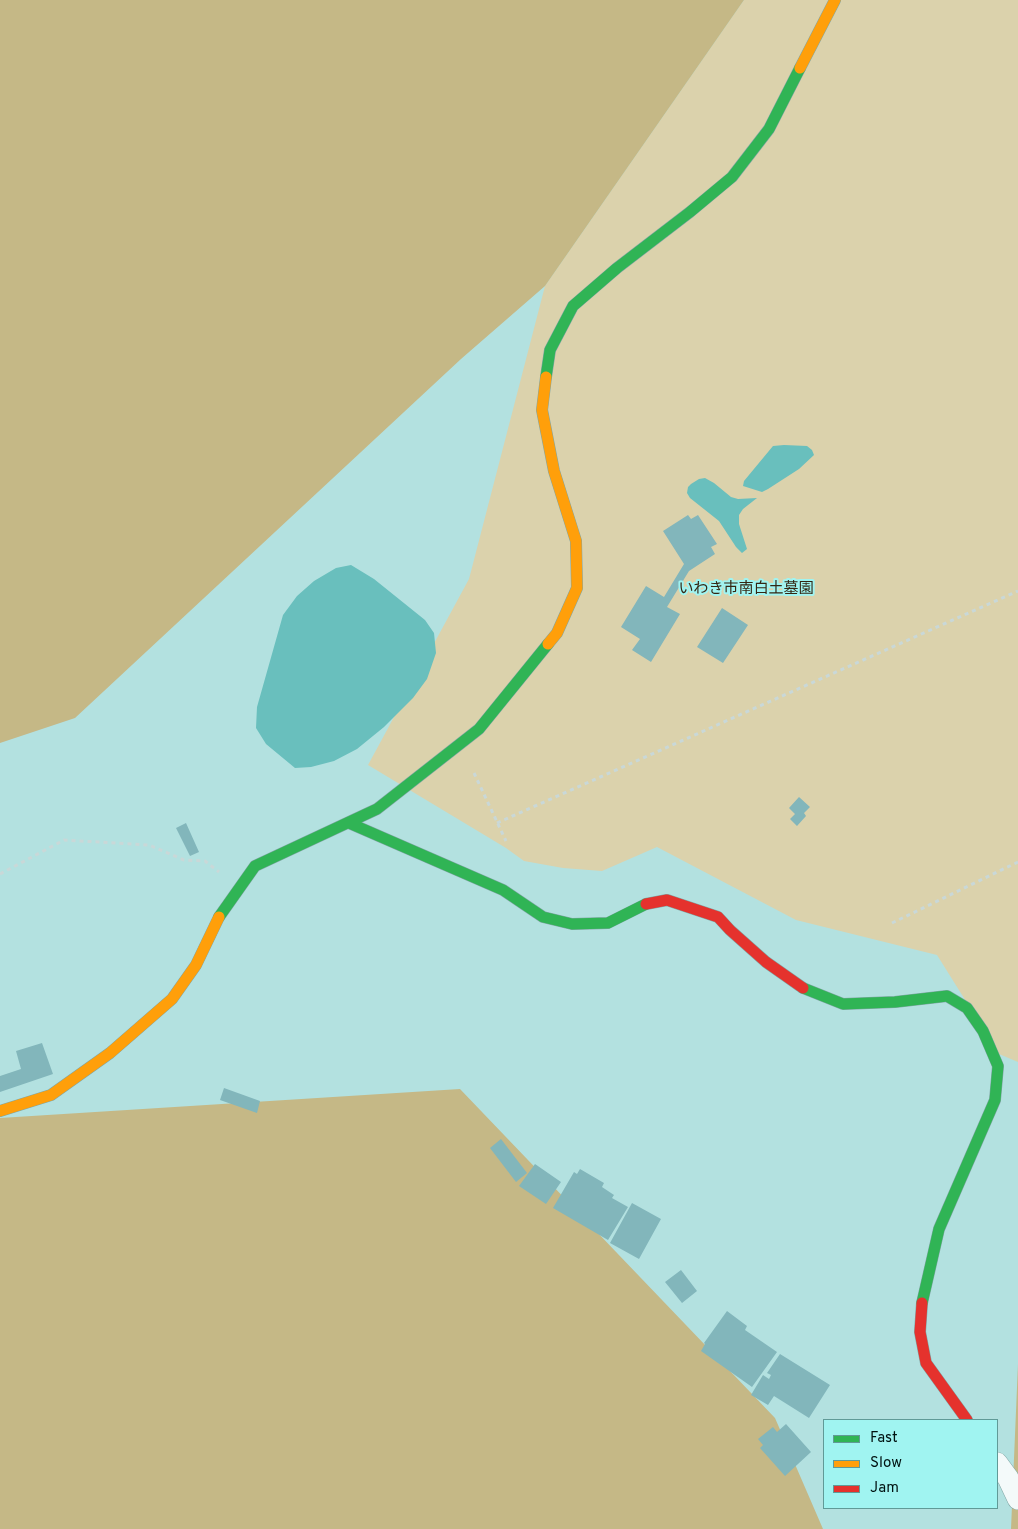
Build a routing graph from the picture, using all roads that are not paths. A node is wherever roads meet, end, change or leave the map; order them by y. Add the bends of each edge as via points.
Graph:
1 (835, 0) edge
2 (349, 824) junction
3 (0, 1111) edge
4 (966, 1419) edge
5 (998, 1464) edge
6 (1018, 1499) edge

1 - 2 street via 768,129 732,177 574,306 550,350 542,410 554,472 576,541 576,588 557,633 479,730 377,808
2 - 3 street via 255,866 221,913 196,965 172,999 110,1053 51,1095
2 - 4 street via 503,890 543,917 572,924 608,923 648,902 667,900 718,917 766,962 806,990 843,1004 947,996 967,1008 983,1031 998,1066 995,1100 939,1229 922,1307 920,1332 926,1363
5 - 6 street

